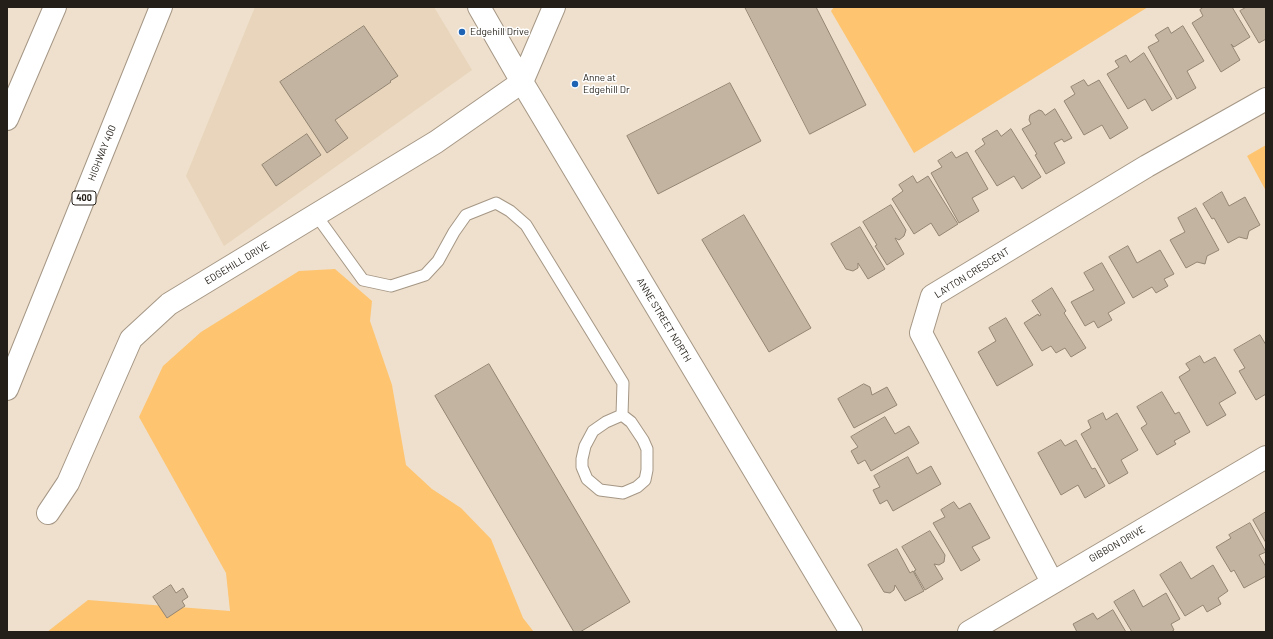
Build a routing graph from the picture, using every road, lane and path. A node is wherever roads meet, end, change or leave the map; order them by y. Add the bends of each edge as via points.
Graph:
1 (55, 7) edge
2 (161, 7) edge
3 (479, 7) edge
4 (554, 7) edge
5 (522, 82) junction
6 (1266, 99) edge
7 (7, 119) edge
8 (316, 215) junction
9 (7, 388) edge
10 (622, 415) junction
11 (1266, 457) edge
12 (48, 512) dead end
13 (1052, 582) junction
14 (851, 632) edge
15 (969, 632) edge

1 - 7 main road
2 - 9 main road, HIGHWAY 400 / 400
3 - 5 main road, ANNE STREET NORTH
4 - 5 main road
5 - 8 main road, EDGEHILL DRIVE via 436,142
5 - 14 main road, ANNE STREET NORTH
6 - 13 main road, LAYTON CRESCENT via 1141,170 932,296 921,333
8 - 10 lane via 363,280 391,286 425,275 438,261 466,215 496,203 510,211 526,225 623,382
8 - 12 main road, EDGEHILL DRIVE via 170,304 131,339 68,483
10 - 10 lane via 593,431 585,446 582,467 587,480 600,490 623,493 638,487 645,480 647,449 631,422
11 - 13 main road, GIBBON DRIVE
13 - 15 main road, GIBBON DRIVE

